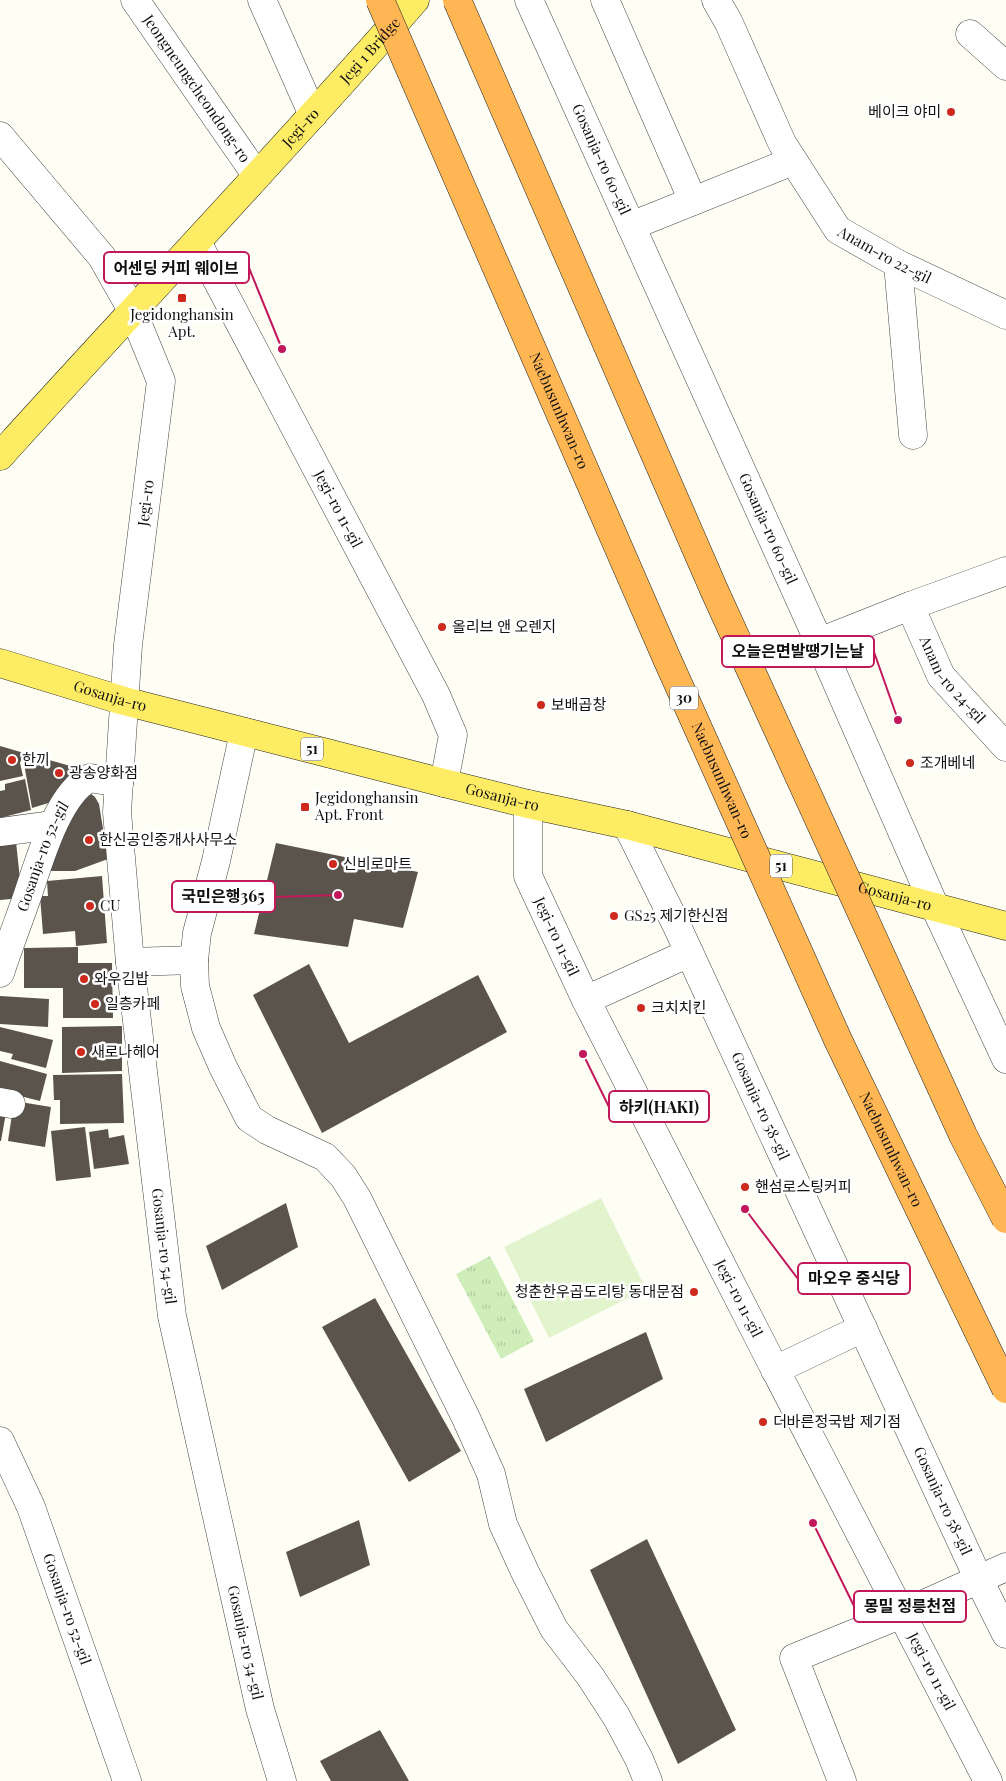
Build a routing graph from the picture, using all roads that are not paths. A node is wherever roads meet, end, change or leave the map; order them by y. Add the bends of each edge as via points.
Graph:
1 (135, 0) edge
2 (262, 0) edge
3 (380, 0) edge
4 (415, 0) edge
5 (457, 0) edge
6 (529, 0) edge
7 (605, 0) edge
8 (716, 0) edge
9 (970, 34) dead end
10 (1006, 66) edge
11 (320, 108) junction
12 (0, 136) edge
13 (793, 161) junction
14 (257, 176) junction
15 (693, 201) junction
16 (631, 226) junction
17 (197, 242) junction
18 (898, 264) junction
19 (132, 310) junction
20 (1006, 315) edge
21 (913, 435) dead end
22 (0, 456) edge
23 (1006, 572) edge
24 (910, 606) junction
25 (819, 642) junction
26 (0, 663) edge
27 (124, 701) junction
28 (244, 732) junction
29 (1006, 747) edge
30 (119, 783) junction
31 (444, 784) junction
32 (528, 804) junction
33 (53, 824) junction
34 (627, 825) junction
35 (0, 832) edge
36 (935, 906) junction
37 (1006, 926) edge
38 (689, 953) junction
39 (194, 960) junction
40 (130, 962) junction
41 (0, 973) edge
42 (586, 1000) junction
43 (1006, 1058) edge
44 (1006, 1219) edge
45 (863, 1328) junction
46 (775, 1370) junction
47 (1006, 1389) edge
48 (0, 1441) edge
49 (996, 1572) edge
50 (902, 1614) junction
51 (1006, 1634) edge
52 (127, 1781) edge
53 (282, 1781) edge
54 (648, 1781) edge
55 (842, 1781) edge
56 (988, 1781) edge

1 - 14 street, Jeongneungcheondong-ro
2 - 11 street
3 - 47 highway, Naebusunhwan-ro / 30, bridge via 667,659 826,1014
4 - 11 main road, Jegi 1 Bridge
5 - 44 highway, bridge via 715,592 963,1135
6 - 16 street, Gosanja-ro 60-gil
7 - 15 street
8 - 13 street, Anam-ro 22-gil
9 - 10 street
11 - 14 main road, Jegi-ro
12 - 19 street, Jegi-ro via 102,257
13 - 15 street
13 - 18 street, Anam-ro 22-gil via 838,230
14 - 17 main road, Jegi-ro
15 - 16 street
16 - 25 street, Gosanja-ro 60-gil
17 - 19 main road, Jegi-ro
17 - 31 street, Jegi-ro 11-gil via 436,695 453,735
18 - 20 street, Anam-ro 22-gil
18 - 21 street
19 - 22 main road, Jegi-ro
19 - 27 street, Jegi-ro via 160,381
23 - 24 street
24 - 25 street
24 - 29 street, Anam-ro 24-gil via 941,676
25 - 36 street, Gosanja-ro 60-gil
26 - 27 main road, Gosanja-ro / 51
27 - 28 main road, Gosanja-ro / 51
27 - 30 street, Gosanja-ro 54-gil
28 - 31 main road, Gosanja-ro / 51
28 - 39 street via 197,933
30 - 33 street, Gosanja-ro 52-gil via 93,778 83,781
30 - 40 street, Gosanja-ro 54-gil via 117,812
31 - 32 main road, Gosanja-ro / 51
32 - 34 main road, Gosanja-ro / 51
32 - 42 street, Jegi-ro 11-gil via 528,876
33 - 35 street
33 - 41 street, Gosanja-ro 52-gil
34 - 36 main road, Gosanja-ro / 51, bridge
34 - 38 street, Gosanja-ro 58-gil
36 - 37 main road, Gosanja-ro / 51
36 - 43 street, Gosanja-ro 60-gil
38 - 42 street
38 - 45 street, Gosanja-ro 58-gil
39 - 40 street
39 - 54 street via 195,986 206,1028 249,1118 324,1157 343,1176 357,1198 466,1418 491,1474 503,1524 521,1564 554,1629 616,1716
40 - 53 street, Gosanja-ro 54-gil via 172,1316 260,1709
42 - 46 street, Jegi-ro 11-gil
45 - 46 street
45 - 49 street, Gosanja-ro 58-gil
46 - 50 street, Jegi-ro 11-gil
48 - 52 street, Gosanja-ro 52-gil via 31,1507
49 - 50 street
49 - 51 street, Gosanja-ro 58-gil
50 - 55 street via 794,1658
50 - 56 street, Jegi-ro 11-gil

